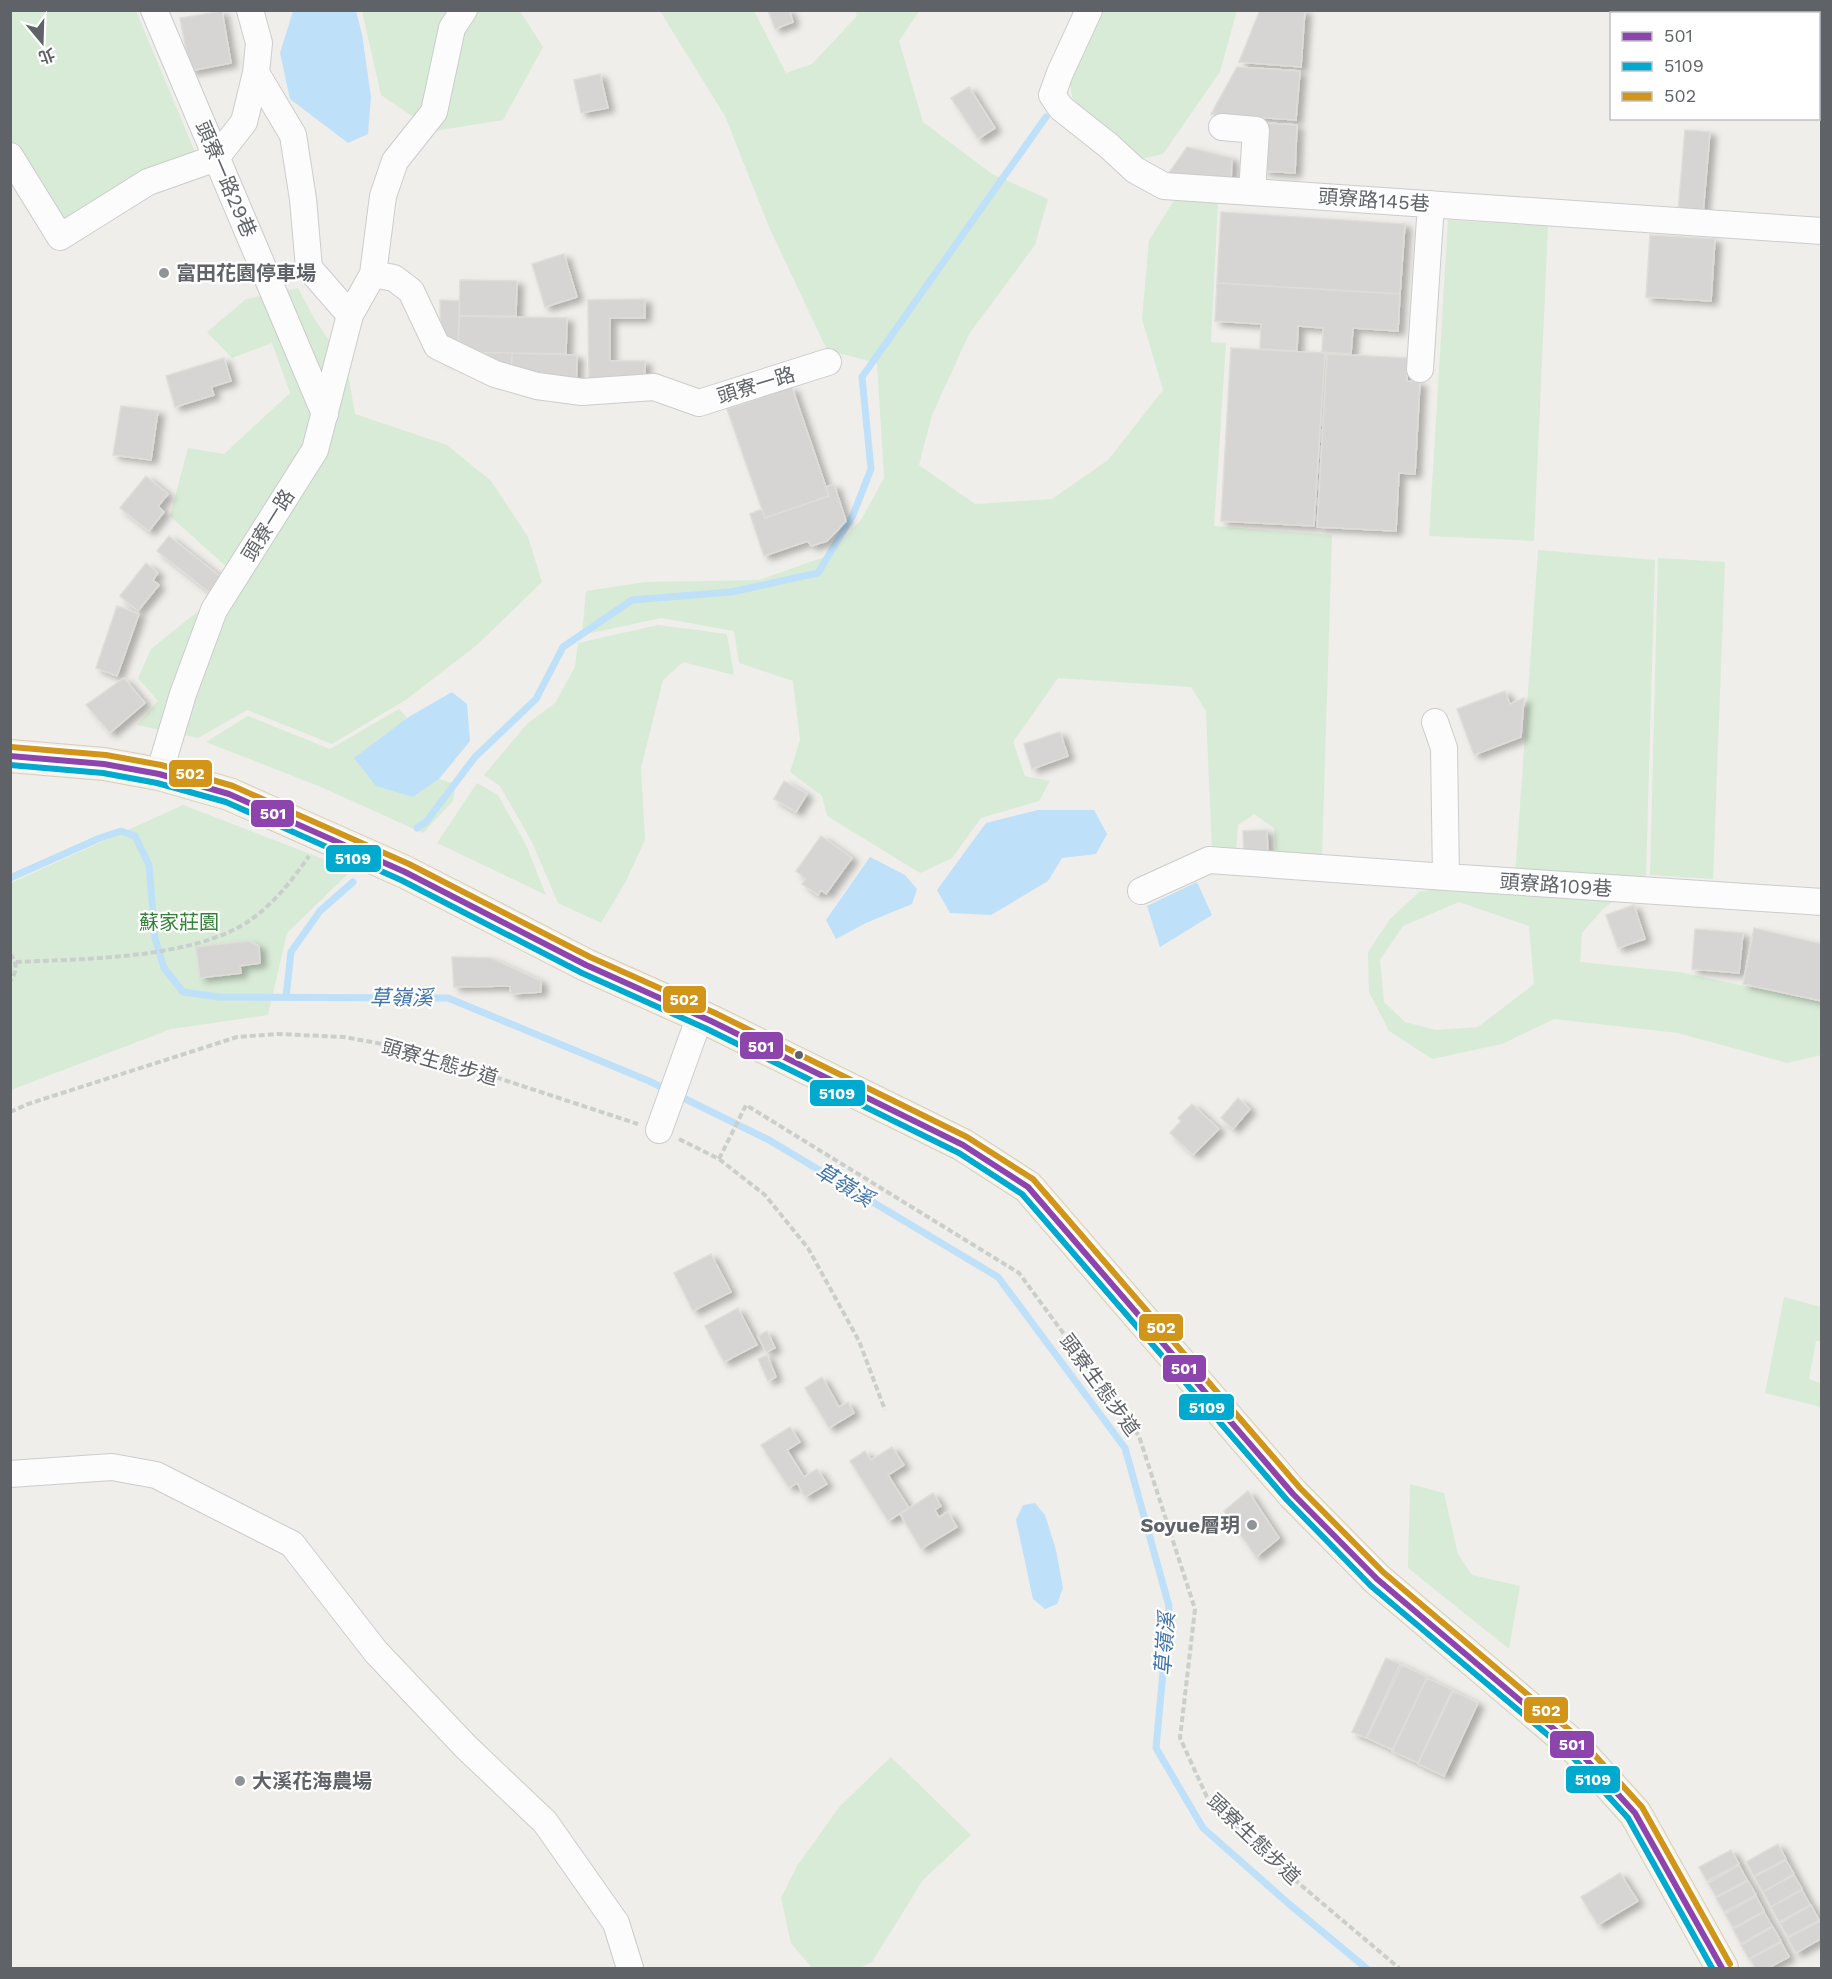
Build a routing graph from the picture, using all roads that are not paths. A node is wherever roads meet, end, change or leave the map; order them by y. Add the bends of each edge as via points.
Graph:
1 (154, 10) edge
2 (250, 10) edge
3 (1089, 10) edge
4 (452, 16) edge
5 (256, 73) junction
6 (1222, 127) dead end
7 (10, 156) edge
8 (216, 158) junction
9 (1252, 192) junction
10 (1431, 204) junction
11 (1821, 231) edge
12 (373, 274) junction
13 (350, 315) junction
14 (828, 362) dead end
15 (1420, 369) dead end
16 (325, 414) junction
17 (1435, 722) dead end
18 (10, 756) edge
19 (159, 774) junction
20 (1446, 877) junction
21 (1141, 891) dead end
22 (1821, 902) edge
23 (700, 1016) junction
24 (659, 1130) road end
25 (10, 1474) edge
26 (630, 1968) edge
27 (1722, 1968) edge

1 - 8 lane, 頭寮一路29巷
2 - 5 lane via 259,42
3 - 9 lane, 頭寮路145巷 via 1052,94 1061,108 1135,170 1164,186
4 - 12 lane, 頭寮一路 via 434,112 395,161 382,196
5 - 8 lane via 243,122
5 - 13 lane via 293,135 309,268
6 - 9 lane via 1256,130
7 - 8 lane via 60,237 148,182
8 - 16 lane, 頭寮一路29巷
9 - 10 lane, 頭寮路145巷
10 - 11 lane, 頭寮路145巷
10 - 15 lane
12 - 13 lane, 頭寮一路
12 - 14 lane, 頭寮一路 via 394,278 411,291 437,346 495,374 537,386 582,392 654,387 699,403
13 - 16 lane, 頭寮一路
16 - 19 lane, 頭寮一路 via 315,450 214,610 183,693
17 - 20 lane via 1444,748
18 - 19 main road via 104,764
19 - 23 main road via 229,794 405,872 586,965
20 - 21 lane, 頭寮路109巷 via 1209,860
20 - 22 lane, 頭寮路109巷
23 - 24 lane
23 - 27 main road via 963,1145 1028,1187 1293,1494 1377,1579 1574,1746 1635,1813
25 - 26 lane via 112,1467 156,1475 292,1544 376,1652 545,1822 616,1923

